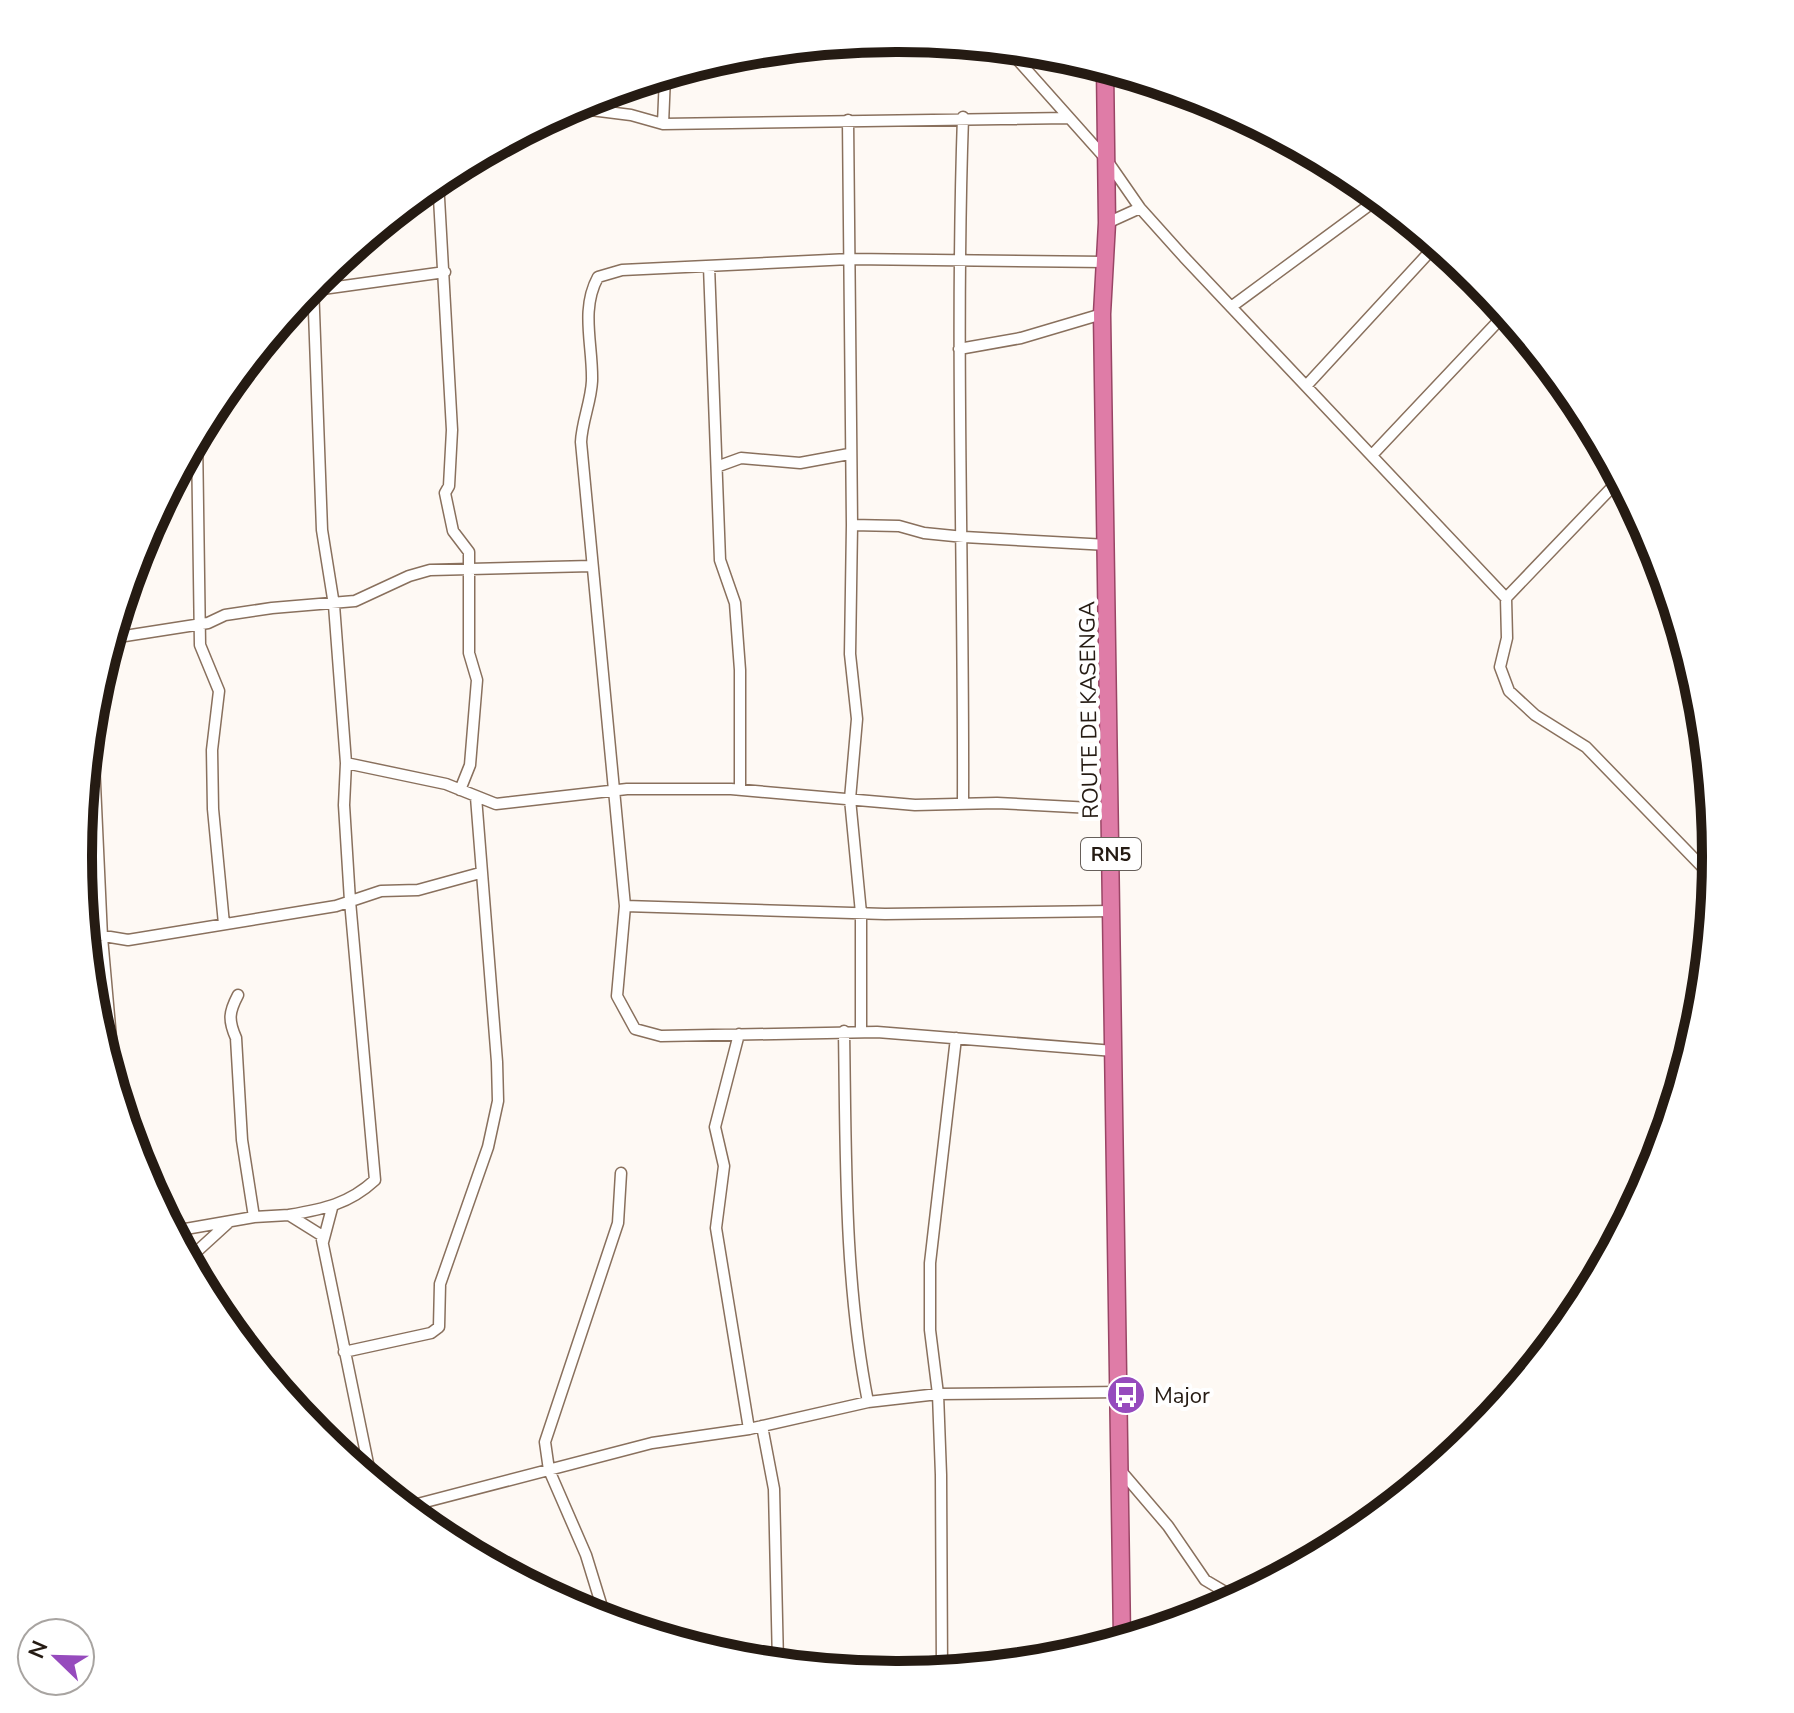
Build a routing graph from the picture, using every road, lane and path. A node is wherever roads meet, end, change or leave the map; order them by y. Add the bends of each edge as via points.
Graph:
1 (1019, 62) edge
2 (1105, 79) edge
3 (665, 87) edge
4 (596, 111) edge
5 (963, 117) junction
6 (1069, 118) junction
7 (848, 120) junction
8 (663, 124) junction
9 (1106, 159) junction
10 (439, 196) edge
11 (1369, 205) edge
12 (1140, 208) junction
13 (1107, 223) junction
14 (1428, 253) edge
15 (958, 258) junction
16 (850, 259) junction
17 (1106, 262) junction
18 (709, 266) junction
19 (445, 272) junction
20 (330, 286) edge
21 (313, 304) edge
22 (1231, 307) junction
23 (1102, 314) junction
24 (1498, 322) edge
25 (959, 349) junction
26 (1307, 385) junction
27 (849, 454) junction
28 (1373, 454) junction
29 (197, 459) edge
30 (719, 466) junction
31 (1612, 487) edge
32 (852, 525) junction
33 (964, 537) junction
34 (1108, 545) junction
35 (592, 566) junction
36 (471, 567) junction
37 (1506, 598) junction
38 (334, 605) junction
39 (200, 623) junction
40 (124, 636) edge
41 (346, 763) junction
42 (95, 790) edge
43 (460, 790) junction
44 (740, 790) junction
45 (613, 793) junction
46 (476, 797) junction
47 (850, 799) junction
48 (963, 804) junction
49 (1111, 809) junction
50 (1702, 866) edge
51 (480, 873) junction
52 (350, 901) junction
53 (625, 906) junction
54 (1112, 911) junction
55 (861, 913) junction
56 (224, 924) junction
57 (97, 936) edge
58 (102, 937) junction
59 (238, 995) dead end
60 (109, 1018) edge
61 (844, 1031) junction
62 (861, 1032) junction
63 (739, 1034) junction
64 (956, 1038) junction
65 (1114, 1051) junction
66 (621, 1173) dead end
67 (332, 1208) junction
68 (289, 1215) junction
69 (254, 1217) junction
70 (232, 1220) junction
71 (184, 1229) edge
72 (323, 1244) junction
73 (194, 1248) edge
74 (344, 1352) junction
75 (1121, 1392) junction
76 (938, 1394) junction
77 (868, 1402) junction
78 (762, 1426) junction
79 (749, 1429) junction
80 (367, 1461) edge
81 (549, 1470) junction
82 (1121, 1471) junction
83 (419, 1504) edge
84 (1224, 1591) edge
85 (601, 1604) edge
86 (1122, 1629) edge
87 (778, 1652) edge
88 (942, 1659) edge

1 - 6 street
2 - 9 highway, ROUTE DE KASENGA / RN5
3 - 8 street
4 - 8 street
5 - 6 street
5 - 7 street
5 - 15 street
6 - 9 street
7 - 8 street
7 - 16 street
9 - 12 street
9 - 13 highway, ROUTE DE KASENGA / RN5
10 - 19 street
11 - 22 street
12 - 13 street
12 - 22 street
13 - 17 highway, ROUTE DE KASENGA / RN5
14 - 26 street
15 - 16 street
15 - 17 street
15 - 25 street
16 - 18 street
16 - 27 street
17 - 23 highway, ROUTE DE KASENGA / RN5
18 - 30 street
18 - 35 street via 622,270 598,277 590,291 592,381 581,442
19 - 20 street
19 - 36 street via 452,430 445,493 453,531 469,552
21 - 38 street via 322,530
22 - 26 street
23 - 25 street via 1021,338
23 - 34 highway, ROUTE DE KASENGA / RN5
24 - 28 street
25 - 33 street
26 - 28 street
27 - 30 street via 800,463 741,458
27 - 32 street
28 - 37 street
29 - 39 street
30 - 44 street via 720,560 735,603 740,670
31 - 37 street
32 - 33 street via 899,526
32 - 47 street via 850,654 857,719
33 - 34 street
33 - 48 street
34 - 49 highway, ROUTE DE KASENGA / RN5
35 - 36 street
35 - 45 street
36 - 38 street via 420,573
36 - 43 street via 469,653 477,695 470,765
37 - 50 street via 1507,638 1500,667 1509,691 1535,715 1586,747
38 - 39 street via 272,608
38 - 41 street
39 - 40 street
39 - 56 street via 200,645 219,691 213,809
41 - 43 street
41 - 52 street
42 - 58 street
43 - 46 street
44 - 45 street
44 - 47 street
45 - 46 street via 505,804
45 - 53 street
46 - 51 street
47 - 48 street
47 - 55 street
48 - 49 street
49 - 54 highway, ROUTE DE KASENGA / RN5
51 - 52 street
51 - 74 street via 498,1101 488,1147 440,1284 439,1327
52 - 56 street
52 - 67 street via 375,1180 356,1198
53 - 55 street
53 - 63 street via 617,996 635,1029 661,1036
54 - 55 street
54 - 65 highway, ROUTE DE KASENGA / RN5
55 - 62 street
56 - 58 street via 128,940
57 - 58 street
58 - 60 street
59 - 69 street via 229,1012
61 - 62 street
61 - 63 street
61 - 77 street via 850,1274
62 - 64 street
63 - 79 street via 715,1127 724,1166 716,1228
64 - 65 street
64 - 76 street via 930,1263 930,1330
65 - 75 highway, ROUTE DE KASENGA / RN5
66 - 81 street via 618,1223 548,1425
67 - 68 street
67 - 72 street
68 - 69 street
68 - 72 street via 321,1235
69 - 70 street
70 - 71 street
70 - 73 street
72 - 74 street
74 - 80 street
75 - 76 street
75 - 82 highway, ROUTE DE KASENGA / RN5
76 - 77 street
76 - 88 street
77 - 78 street
78 - 79 street
78 - 87 street via 774,1489
79 - 81 street via 652,1443
81 - 83 street
81 - 85 street
82 - 84 street via 1205,1580
82 - 86 highway, ROUTE DE KASENGA / RN5

